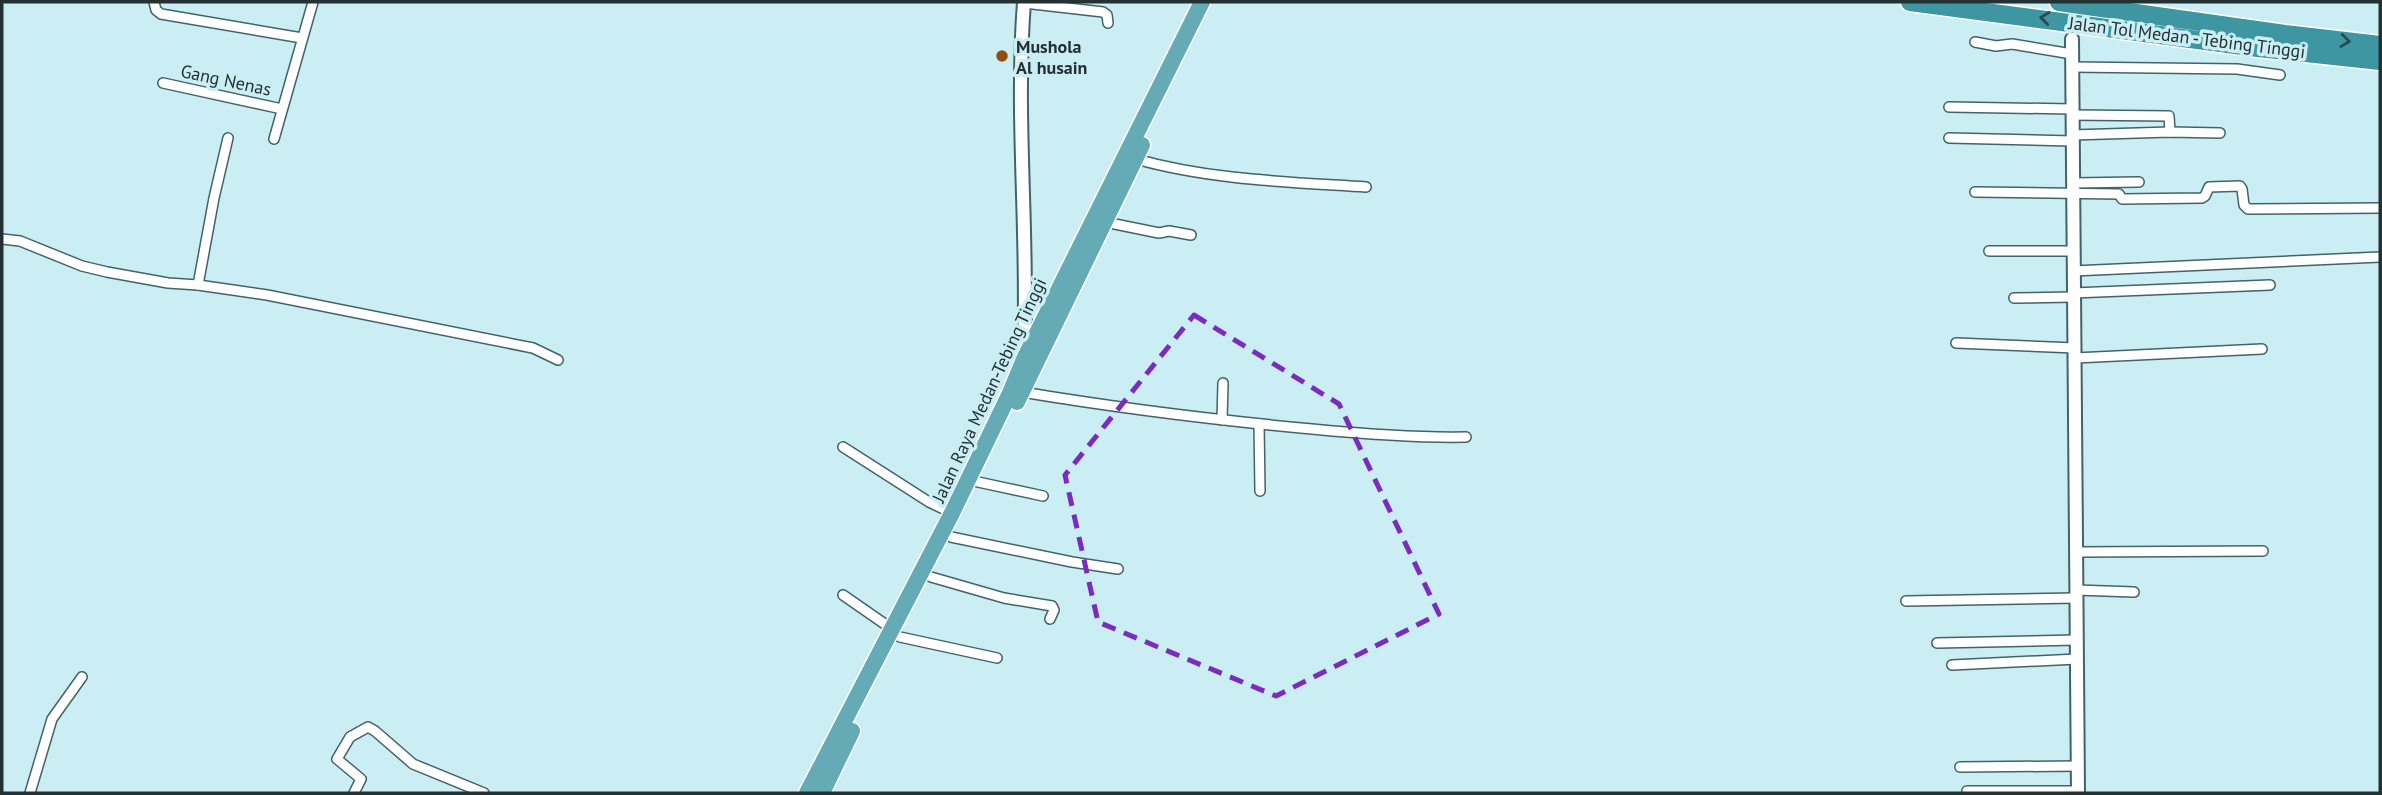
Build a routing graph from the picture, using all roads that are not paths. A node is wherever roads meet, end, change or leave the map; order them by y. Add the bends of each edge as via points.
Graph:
1 (155, 2) edge
2 (313, 2) edge
3 (1024, 2) edge
4 (1202, 2) edge
5 (1213, 2) edge
6 (1910, 2) edge
7 (2059, 2) edge
8 (1108, 23) dead end
9 (302, 38) junction
10 (2072, 39) dead end
11 (1975, 42) dead end
12 (2380, 45) edge
13 (2072, 61) junction
14 (2380, 61) edge
15 (2280, 75) dead end
16 (163, 83) dead end
17 (1949, 107) dead end
18 (282, 108) junction
19 (2072, 112) junction
20 (2170, 132) junction
21 (2220, 133) dead end
22 (228, 138) dead end
23 (1949, 138) dead end
24 (2072, 138) junction
25 (274, 139) dead end
26 (1136, 159) junction
27 (2139, 182) dead end
28 (1366, 187) dead end
29 (2074, 189) junction
30 (1975, 192) dead end
31 (2380, 208) edge
32 (1105, 222) junction
33 (1191, 235) dead end
34 (2, 239) edge
35 (1989, 251) dead end
36 (2074, 251) junction
37 (2380, 257) edge
38 (2074, 271) junction
39 (198, 285) junction
40 (2270, 285) dead end
41 (2073, 295) junction
42 (2014, 298) dead end
43 (1033, 324) junction
44 (1956, 343) dead end
45 (2262, 349) dead end
46 (2075, 353) junction
47 (558, 360) dead end
48 (1030, 361) junction
49 (1223, 383) dead end
50 (1022, 392) junction
51 (1222, 419) junction
52 (1259, 424) junction
53 (1466, 437) dead end
54 (844, 447) dead end
55 (978, 482) junction
56 (1261, 491) dead end
57 (1043, 496) dead end
58 (953, 513) junction
59 (951, 537) junction
60 (2263, 551) dead end
61 (2076, 552) junction
62 (1118, 569) dead end
63 (931, 577) junction
64 (2134, 593) dead end
65 (843, 594) dead end
66 (2076, 594) junction
67 (1906, 601) dead end
68 (1050, 619) dead end
69 (896, 633) junction
70 (2076, 640) junction
71 (1937, 643) dead end
72 (997, 658) dead end
73 (2077, 659) junction
74 (1952, 665) dead end
75 (82, 677) dead end
76 (2078, 766) junction
77 (1960, 767) dead end
78 (1967, 791) dead end
79 (2078, 792) edge
80 (30, 793) edge
81 (354, 793) edge
82 (484, 793) edge
83 (807, 793) edge
84 (822, 793) edge

1 - 9 street via 158,12 165,15
2 - 9 street
3 - 8 street via 1103,12
3 - 43 street via 1021,96
4 - 43 highway, Jalan Raya Medan-Tebing Tinggi
5 - 26 highway, Jalan Raya Medan-Tebing Tinggi
14 -> 6 highway, Jalan Tol Medan - Tebing Tinggi
7 -> 12 highway, Jalan Tol Medan - Tebing Tinggi
9 - 18 street
10 - 13 street
11 - 13 street via 2012,44
13 - 15 street
13 - 19 street
16 - 18 street, Gang Nenas
17 - 19 street
18 - 25 street
19 - 20 street via 2169,116
19 - 24 street
20 - 21 street
20 - 24 street
22 - 39 street
23 - 24 street
24 - 29 street
26 - 28 street via 1199,172
26 - 32 highway, Jalan Raya Medan-Tebing Tinggi
27 - 29 street
29 - 30 street
29 - 31 street via 2119,194 2122,199 2202,198 2209,187 2240,186 2248,209
29 - 36 street
32 - 33 street
32 - 48 highway, Jalan Raya Medan-Tebing Tinggi
34 - 39 street via 107,272
35 - 36 street
36 - 38 street
37 - 38 street
38 - 41 street
39 - 47 street via 464,333 533,348
40 - 41 street
41 - 42 street
41 - 46 street
43 - 48 highway, Jalan Raya Medan-Tebing Tinggi
44 - 46 street
45 - 46 street
46 - 61 street
48 - 50 highway, Jalan Raya Medan-Tebing Tinggi
48 - 58 highway, Jalan Raya Medan-Tebing Tinggi
49 - 51 street
50 - 51 street
50 - 55 highway, Jalan Raya Medan-Tebing Tinggi
51 - 52 street
52 - 53 street via 1390,436
52 - 56 street
54 - 58 street
55 - 57 street
55 - 59 highway, Jalan Raya Medan-Tebing Tinggi
58 - 69 highway, Jalan Raya Medan-Tebing Tinggi
59 - 62 street
59 - 63 highway, Jalan Raya Medan-Tebing Tinggi
60 - 61 street
61 - 66 street
63 - 68 street via 1052,606
63 - 69 highway, Jalan Raya Medan-Tebing Tinggi
64 - 66 street
65 - 69 street
66 - 67 street
66 - 70 street
69 - 72 street
69 - 83 highway, Jalan Raya Medan-Tebing Tinggi
69 - 84 highway, Jalan Raya Medan-Tebing Tinggi
70 - 71 street
70 - 73 street
73 - 74 street
73 - 76 street
75 - 80 street via 52,719
76 - 77 street
76 - 79 street
78 - 79 street
81 - 82 street via 362,779 337,759 350,737 368,727 413,764

